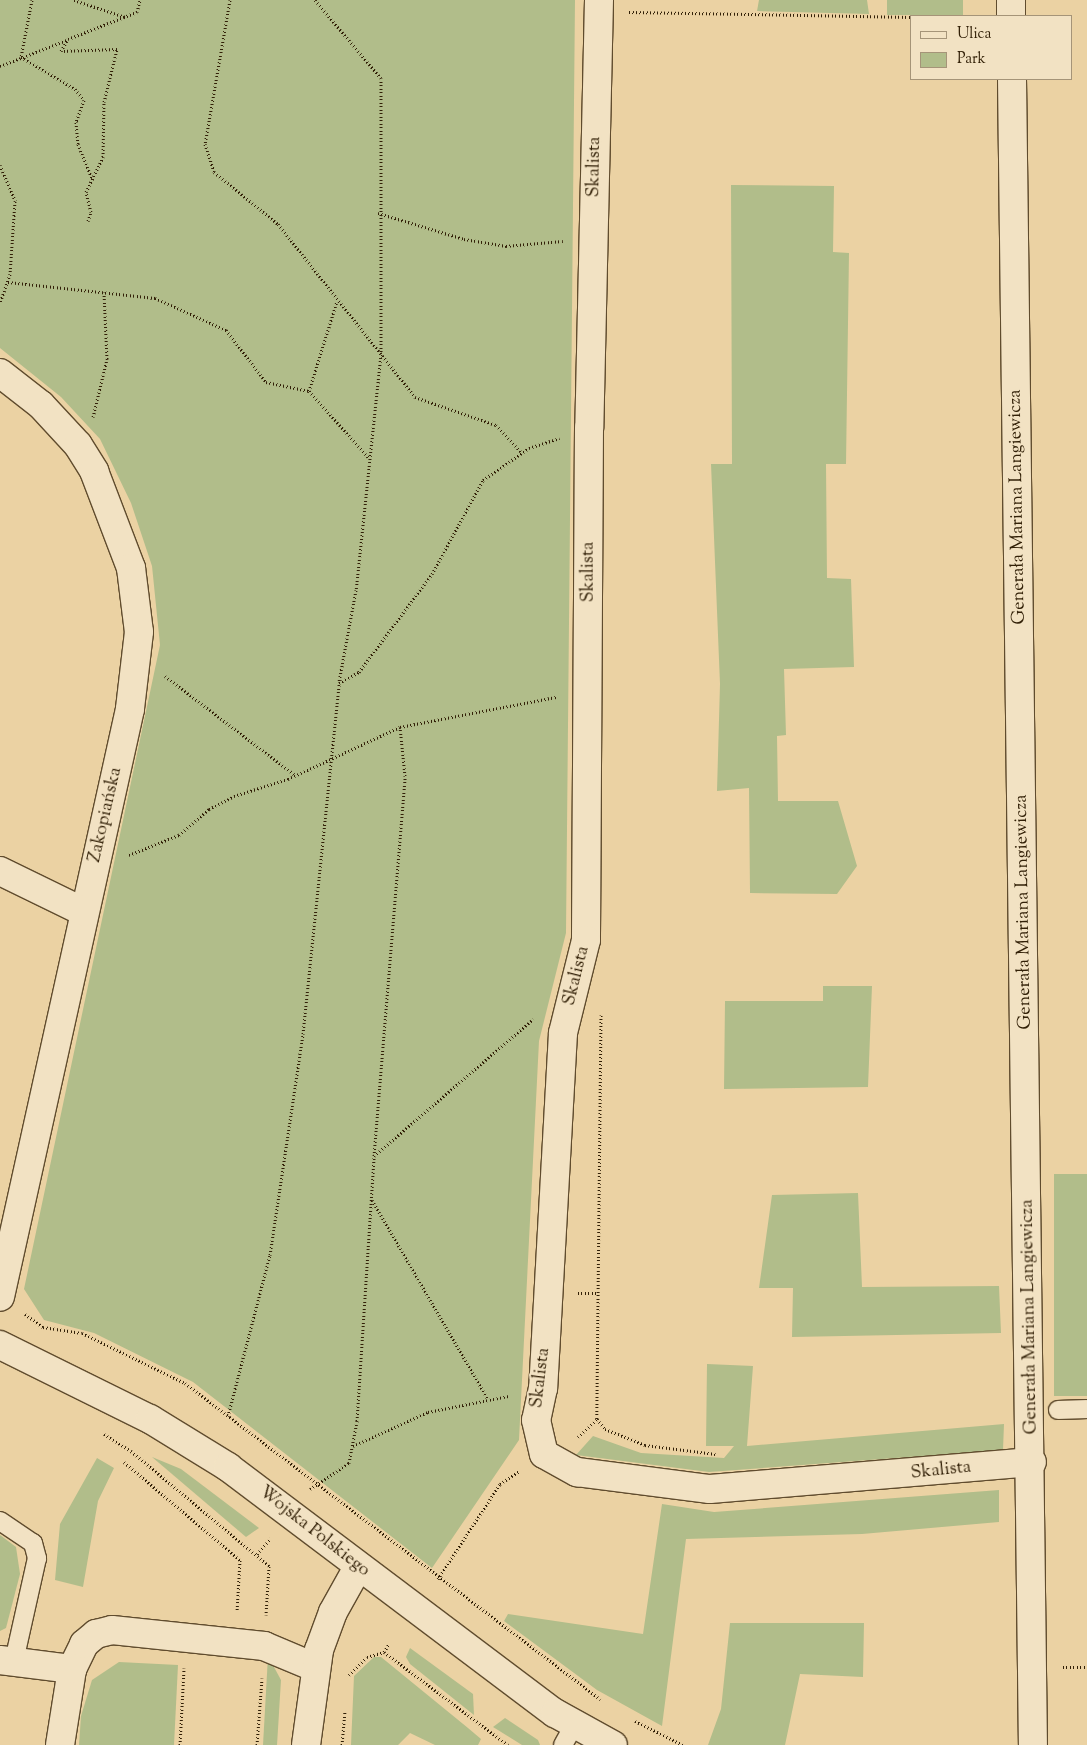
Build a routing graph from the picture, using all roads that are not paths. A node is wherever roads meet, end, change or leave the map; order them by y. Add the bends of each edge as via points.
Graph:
1 (1011, 0) edge
2 (610, 6) edge
3 (1011, 15) edge
4 (1012, 80) edge
5 (0, 373) edge
6 (0, 871) edge
7 (84, 912) junction
8 (12, 1303) edge
9 (0, 1344) edge
10 (1087, 1409) edge
11 (1058, 1410) dead end
12 (1032, 1462) junction
13 (0, 1521) edge
14 (358, 1567) junction
15 (7, 1660) edge
16 (314, 1667) junction
17 (72, 1669) junction
18 (569, 1735) edge
19 (60, 1745) edge
20 (306, 1745) edge
21 (613, 1745) edge
22 (1033, 1745) edge

1 - 3 street
2 - 12 street, Skalista via 594,237 589,428 586,940 562,1033 540,1402 536,1420 544,1454 576,1472 710,1489
4 - 12 street, Generała Mariana Langiewicza
5 - 7 street, Zakopiańska via 41,405 78,444 108,499 131,568 138,664
6 - 7 street
7 - 8 street, Zakopiańska
9 - 14 street, Wojska Polskiego via 175,1432 250,1482
10 - 11 lane
12 - 22 street, Generała Mariana Langiewicza
13 - 15 lane via 33,1543 37,1558
14 - 16 street via 333,1612
14 - 18 street, Wojska Polskiego
15 - 17 street
16 - 17 street via 264,1646 112,1630 84,1644
16 - 20 street
17 - 19 street
18 - 21 street, Wojska Polskiego

